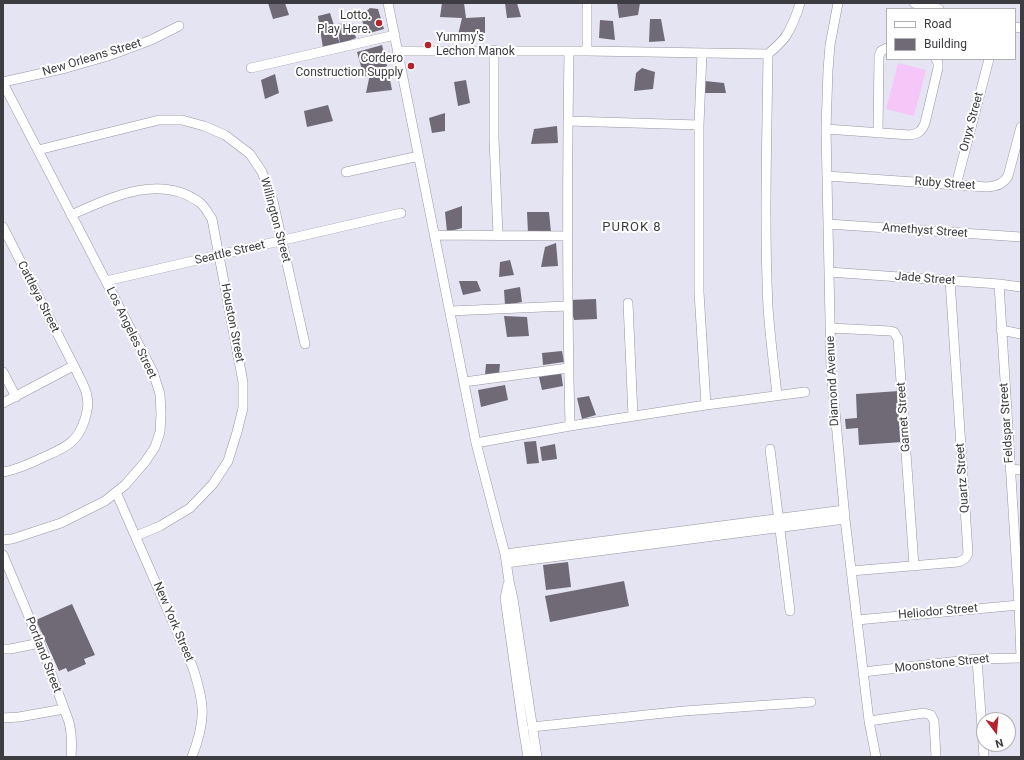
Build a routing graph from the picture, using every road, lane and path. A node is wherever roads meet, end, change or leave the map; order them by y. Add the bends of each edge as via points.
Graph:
1 (388, 3) edge
2 (586, 3) edge
3 (800, 3) edge
4 (838, 3) edge
5 (914, 3) edge
6 (935, 8) edge
7 (179, 26) dead end
8 (395, 35) junction
9 (886, 48) edge
10 (494, 50) junction
11 (397, 51) junction
12 (569, 51) junction
13 (588, 51) junction
14 (702, 53) junction
15 (768, 54) junction
16 (936, 60) edge
17 (989, 60) edge
18 (251, 68) dead end
19 (3, 83) edge
20 (568, 121) junction
21 (699, 125) junction
22 (1021, 127) edge
23 (826, 129) junction
24 (878, 133) junction
25 (38, 150) junction
26 (419, 156) junction
27 (346, 172) dead end
28 (827, 176) junction
29 (956, 185) junction
30 (401, 213) dead end
31 (71, 215) junction
32 (828, 224) junction
33 (3, 227) edge
34 (434, 235) junction
35 (498, 235) junction
36 (568, 236) junction
37 (1021, 237) edge
38 (282, 241) junction
39 (219, 255) junction
40 (829, 272) junction
41 (950, 280) junction
42 (106, 282) junction
43 (999, 284) junction
44 (1021, 287) edge
45 (628, 303) dead end
46 (567, 306) junction
47 (450, 310) junction
48 (830, 328) junction
49 (1001, 330) junction
50 (1021, 334) edge
51 (305, 344) dead end
52 (73, 366) junction
53 (568, 368) junction
54 (3, 372) edge
55 (464, 382) junction
56 (804, 392) dead end
57 (777, 396) junction
58 (16, 397) junction
59 (3, 403) edge
60 (706, 405) junction
61 (633, 416) junction
62 (570, 426) junction
63 (476, 443) junction
64 (770, 449) dead end
65 (1010, 469) junction
66 (1021, 470) edge
67 (3, 472) edge
68 (116, 492) junction
69 (844, 515) junction
70 (778, 518) junction
71 (713, 527) junction
72 (780, 528) junction
73 (136, 536) junction
74 (676, 536) junction
75 (714, 536) junction
76 (3, 540) edge
77 (573, 550) junction
78 (505, 554) junction
79 (3, 555) edge
80 (506, 563) junction
81 (914, 566) junction
82 (851, 571) junction
83 (509, 580) junction
84 (1019, 605) junction
85 (790, 611) dead end
86 (857, 620) junction
87 (40, 643) junction
88 (3, 649) edge
89 (1021, 658) edge
90 (977, 659) junction
91 (864, 672) junction
92 (811, 702) dead end
93 (64, 709) junction
94 (3, 718) edge
95 (870, 721) junction
96 (532, 727) junction
97 (71, 757) edge
98 (192, 757) edge
99 (528, 757) edge
100 (537, 757) edge
101 (876, 757) edge
102 (936, 757) edge
103 (984, 757) edge

1 - 8 street
2 - 13 street
3 - 15 street via 787,35
4 - 23 street, Diamond Avenue via 829,51
5 - 6 street
7 - 19 street, New Orleans Street via 108,56
8 - 11 street
8 - 18 street
9 - 24 street via 879,56
10 - 11 street
10 - 12 street
10 - 35 street
11 - 26 street
12 - 13 street
12 - 20 street
13 - 14 street
14 - 15 street
14 - 21 street
15 - 57 street via 766,237 768,309
16 - 24 street via 938,68 921,131 910,135
17 - 29 street, Onyx Street
19 - 25 street, Los Angeles Street
20 - 21 street
20 - 36 street
21 - 60 street via 700,292
22 - 29 street, Ruby Street via 1005,181 994,186
23 - 24 street
23 - 28 street, Diamond Avenue
25 - 31 street, Los Angeles Street
25 - 38 street, Willington Street via 159,120 182,120 204,126 225,135 250,154 262,172 273,201
26 - 27 street
26 - 34 street
28 - 29 street, Ruby Street
28 - 32 street, Diamond Avenue
30 - 38 street, Seattle Street
31 - 39 street, Houston Street via 112,197 141,190 161,189 179,192 200,202 212,218
31 - 42 street, Los Angeles Street
32 - 37 street, Amethyst Street
32 - 40 street, Diamond Avenue
33 - 52 street, Cattleya Street
34 - 35 street
34 - 47 street
35 - 36 street
36 - 46 street
38 - 39 street, Seattle Street
38 - 51 street, Willington Street
39 - 42 street, Seattle Street
39 - 73 street, Houston Street via 243,382 243,408 237,432 228,461 213,484 199,499 190,508 160,526
40 - 41 street, Jade Street
40 - 48 street, Diamond Avenue
41 - 43 street, Jade Street
41 - 81 street, Quartz Street via 968,553 965,560 958,562
42 - 68 street, Los Angeles Street via 153,372 160,394 161,414 160,432 155,447 145,462
43 - 44 street, Jade Street
43 - 49 street, Feldspar Street
45 - 61 street
46 - 47 street
46 - 53 street
47 - 55 street
48 - 69 street, Diamond Avenue via 833,398
48 - 81 street, Garnet Street via 890,331 894,332 898,339
49 - 50 street
49 - 65 street, Feldspar Street
52 - 58 street
52 - 67 street, Cattleya Street via 86,391 88,406 82,428 74,440 64,448 30,464
53 - 55 street
53 - 62 street
54 - 58 street
55 - 63 street
56 - 57 street
57 - 60 street
58 - 59 street
60 - 61 street
61 - 62 street
62 - 63 street
63 - 78 street
64 - 70 street
65 - 66 street
65 - 84 street, Feldspar Street
68 - 73 street, New York Street
68 - 76 street, Los Angeles Street via 105,502 62,523
69 - 70 street
69 - 72 street
69 - 82 street, Diamond Avenue
70 - 71 street
70 - 72 street
71 - 74 street
71 - 75 street
72 - 75 street
72 - 85 street
73 - 98 street, New York Street via 200,690 202,720
74 - 75 street
74 - 77 street
77 - 78 street
77 - 80 street
78 - 80 street
79 - 87 street, Portland Street
80 - 83 street
81 - 82 street, Quartz Street
82 - 86 street, Diamond Avenue
83 - 96 street
83 - 99 street via 505,598
84 - 86 street, Heliodor Street
84 - 89 street, Feldspar Street
86 - 91 street, Diamond Avenue
87 - 88 street
87 - 93 street, Portland Street
89 - 90 street, Moonstone Street
90 - 91 street, Moonstone Street
90 - 103 street
91 - 95 street, Diamond Avenue
92 - 96 street via 684,711
93 - 94 street
93 - 97 street, Portland Street via 72,735
95 - 101 street, Diamond Avenue
95 - 102 street via 931,715 934,721
96 - 100 street

